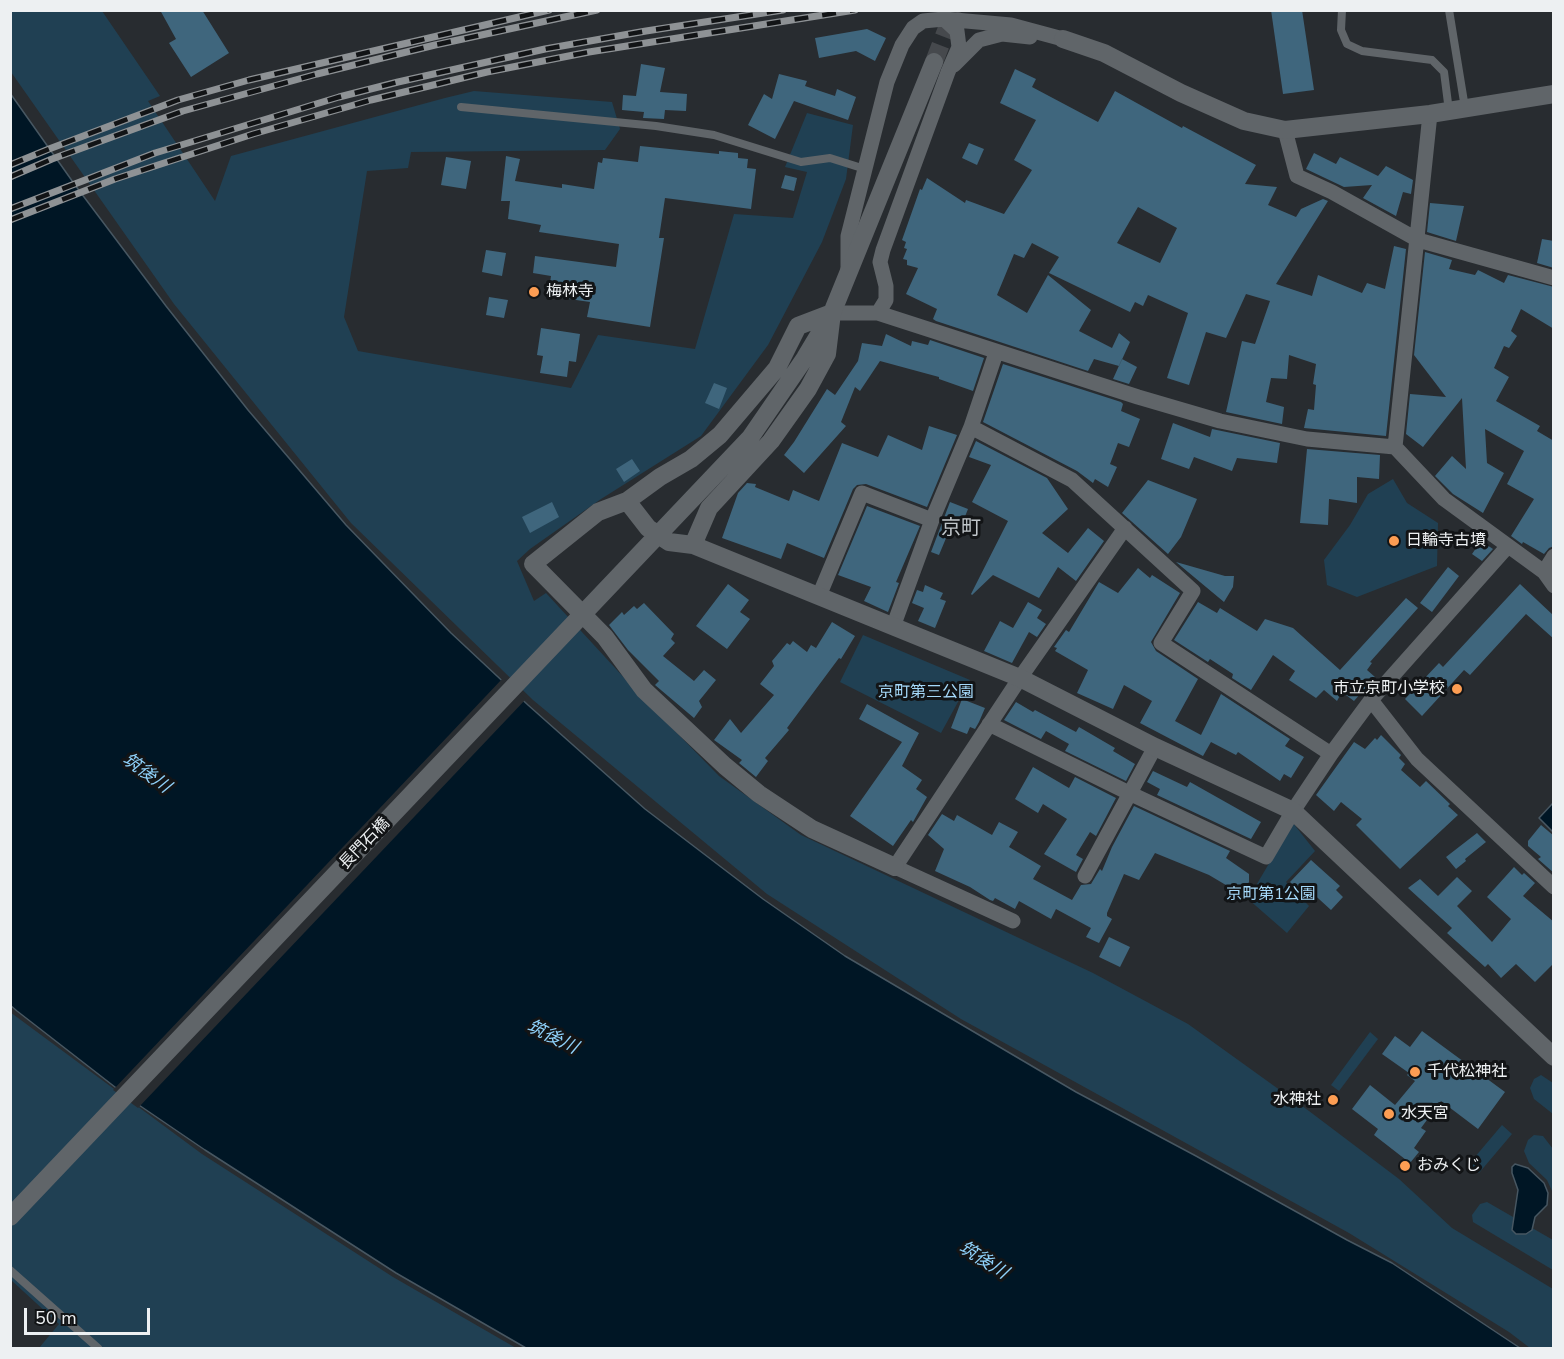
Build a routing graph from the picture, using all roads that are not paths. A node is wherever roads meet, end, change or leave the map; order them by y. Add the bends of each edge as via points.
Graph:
1 (1342, 10) edge
2 (1449, 10) edge
3 (944, 20) junction
4 (1063, 39) junction
5 (941, 67) junction
6 (1554, 94) edge
7 (461, 107) dead end
8 (1457, 110) junction
9 (1430, 114) junction
10 (1285, 130) junction
11 (865, 169) junction
12 (1418, 240) junction
13 (848, 276) junction
14 (1554, 278) edge
15 (832, 313) junction
16 (878, 314) junction
17 (996, 353) junction
18 (971, 427) junction
19 (1395, 447) junction
20 (627, 501) junction
21 (932, 519) junction
22 (1125, 528) junction
23 (693, 545) junction
24 (1508, 546) junction
25 (1554, 556) edge
26 (1544, 572) junction
27 (1554, 586) edge
28 (819, 596) junction
29 (893, 627) junction
30 (1020, 678) junction
31 (1371, 700) junction
32 (989, 724) junction
33 (1155, 747) junction
34 (1331, 754) junction
35 (1129, 793) junction
36 (1293, 811) junction
37 (895, 867) junction
38 (1085, 876) dead end
39 (1554, 887) edge
40 (1013, 921) dead end
41 (1554, 1057) edge
42 (10, 1216) edge
43 (10, 1270) edge
44 (98, 1348) edge

1 - 8 lane via 1341,30 1347,44 1362,51 1432,60 1444,72
2 - 8 lane
3 - 4 street via 1011,25
3 - 5 street via 957,30 959,47
3 - 11 street via 923,21 902,45 887,82
4 - 5 street via 1002,34 979,40
4 - 10 street via 1104,53 1244,121
5 - 13 street
5 - 16 street via 883,250 880,262 886,300
6 - 8 street
7 - 11 lane via 656,126 714,135 801,162 830,158
8 - 9 street
9 - 10 street
9 - 12 street
10 - 12 street via 1297,176
11 - 13 street via 848,236
12 - 14 street
12 - 19 street
13 - 15 street
15 - 16 street
15 - 20 street via 798,326 777,368 720,435
15 - 23 street via 827,354 808,389 771,441 709,508
15 - 42 street, 長門石橋 via 750,438
16 - 17 street
17 - 18 street
17 - 19 street via 1220,420 1307,439
18 - 21 street
18 - 22 street via 1072,480
19 - 24 street via 1444,499
20 - 23 street via 648,528 669,542
20 - 37 street via 598,512 533,564 605,637 644,690 725,766 812,829
21 - 28 street via 862,493
21 - 29 street
22 - 30 street
22 - 34 street via 1192,591 1161,643
23 - 28 street
24 - 26 street
24 - 31 street
25 - 26 street
26 - 27 street
28 - 29 street
29 - 30 street
30 - 32 street
30 - 33 street
31 - 34 street
31 - 39 street via 1417,759
32 - 35 street
32 - 37 street
33 - 35 street
33 - 36 street
34 - 36 street
35 - 36 street via 1266,857
35 - 38 street
36 - 41 street
37 - 40 street
43 - 44 lane

